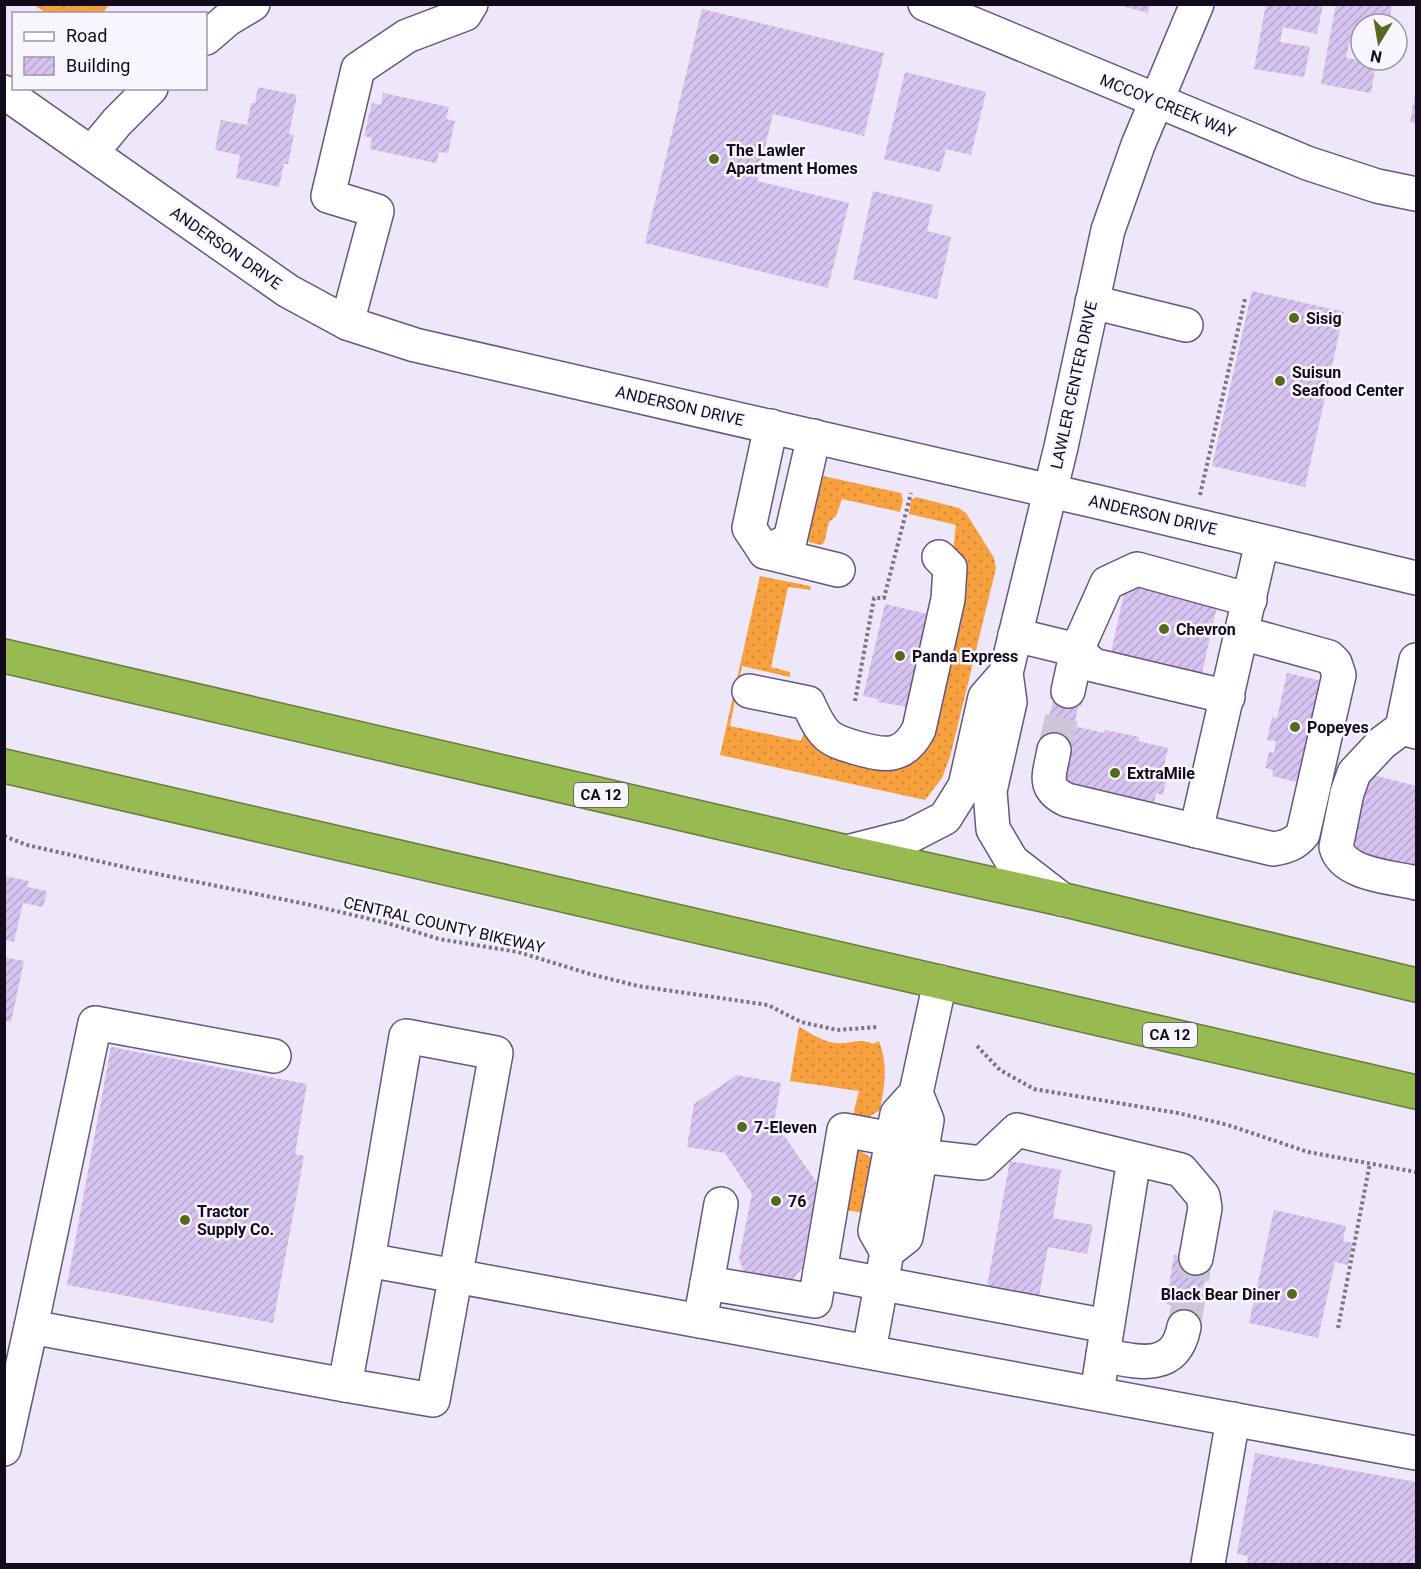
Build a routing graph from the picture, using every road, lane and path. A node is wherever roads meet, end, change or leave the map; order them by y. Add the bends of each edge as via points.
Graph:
1 (253, 4) edge
2 (471, 4) edge
3 (924, 4) edge
4 (1197, 4) edge
5 (207, 37) edge
6 (149, 90) edge
7 (4, 92) edge
8 (1157, 102) junction
9 (92, 152) junction
10 (1416, 194) edge
11 (1245, 299) dead end
12 (1092, 302) junction
13 (347, 322) junction
14 (1186, 325) dead end
15 (771, 426) junction
16 (814, 436) junction
17 (1050, 491) junction
18 (911, 494) dead end
19 (1199, 496) dead end
20 (1262, 542) junction
21 (765, 552) junction
22 (939, 557) dead end
23 (838, 570) dead end
24 (1416, 578) edge
25 (1250, 600) junction
26 (1242, 633) junction
27 (1015, 635) junction
28 (1077, 650) junction
29 (4, 656) edge
30 (1416, 666) edge
31 (1006, 674) junction
32 (749, 691) dead end
33 (1068, 691) tunnel mouth
34 (1228, 697) junction
35 (855, 701) dead end
36 (1409, 730) edge
37 (1054, 750) tunnel mouth
38 (4, 766) edge
39 (1196, 831) junction
40 (4, 836) edge
41 (847, 852) junction
42 (1416, 883) edge
43 (1060, 899) junction
44 (940, 982) junction
45 (1416, 985) edge
46 (877, 1027) dead end
47 (977, 1046) dead end
48 (274, 1056) dead end
49 (1416, 1092) edge
50 (916, 1093) junction
51 (892, 1139) junction
52 (920, 1156) junction
53 (1134, 1159) junction
54 (1370, 1163) junction
55 (1416, 1172) edge
56 (721, 1204) dead end
57 (1196, 1258) tunnel mouth
58 (368, 1260) junction
59 (884, 1268) junction
60 (820, 1272) junction
61 (455, 1276) junction
62 (707, 1283) junction
63 (700, 1321) junction
64 (31, 1327) junction
65 (1184, 1327) tunnel mouth
66 (1338, 1328) dead end
67 (1105, 1340) junction
68 (869, 1351) junction
69 (345, 1385) junction
70 (1097, 1393) junction
71 (1233, 1419) junction
72 (4, 1449) edge
73 (1416, 1453) edge
74 (1208, 1564) edge

1 - 5 street
2 - 13 street via 465,14 407,36 358,69 328,196 377,211
3 - 8 street, MCCOY CREEK WAY
4 - 8 street, LAWLER CENTER DRIVE
6 - 9 street
7 - 9 street, ANDERSON DRIVE
8 - 10 street, MCCOY CREEK WAY via 1307,163
8 - 12 street, LAWLER CENTER DRIVE via 1108,230
9 - 13 street, ANDERSON DRIVE via 288,291
11 - 19 path
12 - 14 street
12 - 17 street, LAWLER CENTER DRIVE
13 - 15 street, ANDERSON DRIVE via 415,345
15 - 16 street, ANDERSON DRIVE
15 - 21 street via 749,528
16 - 17 street, ANDERSON DRIVE
16 - 21 street via 790,540
17 - 20 street, ANDERSON DRIVE
17 - 27 street, LAWLER CENTER DRIVE
18 - 35 path via 884,598 874,598
20 - 24 street, ANDERSON DRIVE
20 - 25 street
21 - 23 street
22 - 32 street via 950,568 949,591 919,729 904,749 874,753 838,742 819,724 808,703
25 - 26 street
25 - 28 street via 1137,569 1107,583
26 - 34 street
26 - 39 street via 1329,657 1339,675 1303,834 1284,848 1273,849
27 - 28 street
27 - 31 street, LAWLER CENTER DRIVE
28 - 33 street
28 - 34 street via 1093,665
29 - 41 highway, CA 12
30 - 36 street
31 - 41 street, LAWLER CENTER DRIVE via 985,697 964,786 945,818 910,836
31 - 43 street, LAWLER CENTER DRIVE via 1010,702 990,791 993,828 1012,861
34 - 39 street
36 - 42 street via 1364,760 1354,773 1336,848 1338,855 1354,869
37 - 39 street via 1049,780 1057,795
38 - 44 highway, CA 12
40 - 46 path, CENTRAL COUNTY BIKEWAY via 27,845 387,923 439,939 518,952 638,986 768,1005 801,1022 837,1030
41 - 43 highway, CA 12
43 - 45 highway, CA 12
44 - 49 highway, CA 12
44 - 50 street
47 - 54 path via 1000,1070 1034,1089 1178,1113 1308,1152
48 - 64 street via 94,1023
50 - 51 street via 897,1114
50 - 52 street via 927,1120
51 - 59 street via 875,1231
51 - 60 street via 844,1130
52 - 53 street via 982,1163 1017,1130
52 - 59 street via 906,1237
53 - 57 street via 1181,1170 1203,1196 1205,1208
53 - 67 street
54 - 55 path
54 - 66 path
56 - 62 street
58 - 61 street
58 - 61 street via 406,1036 496,1053
58 - 69 street
59 - 60 street
59 - 67 street
59 - 68 street
60 - 62 street via 815,1301
61 - 63 street
61 - 69 street via 433,1400
62 - 63 street
63 - 68 street
64 - 69 street
64 - 72 street
65 - 67 street via 1178,1346 1154,1362 1137,1362
67 - 70 street
68 - 70 street
70 - 71 street
71 - 73 street
71 - 74 street

